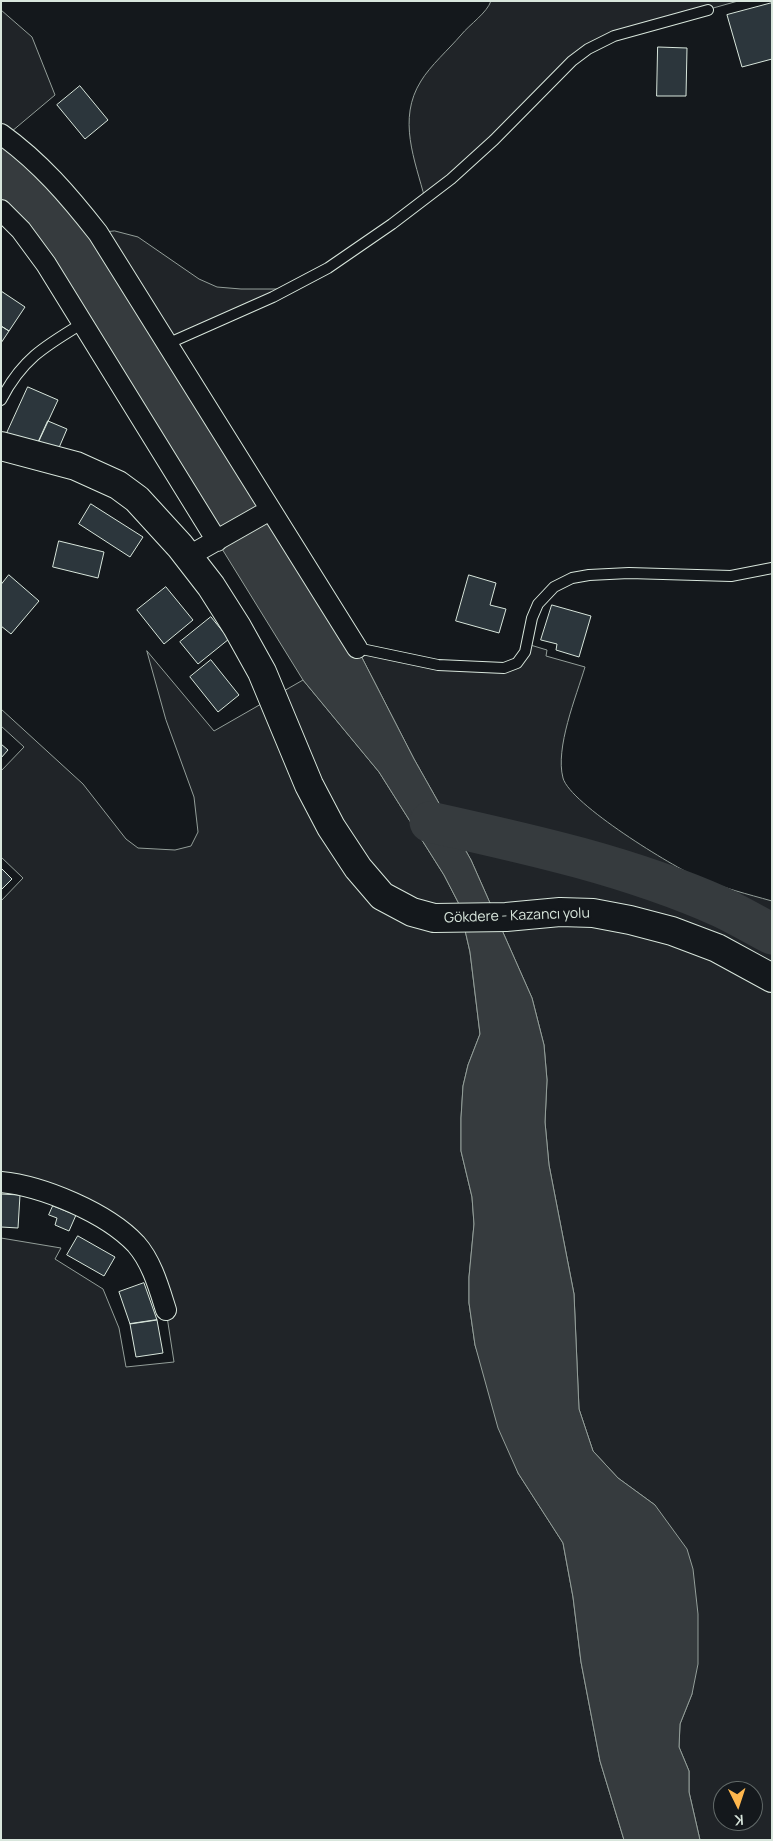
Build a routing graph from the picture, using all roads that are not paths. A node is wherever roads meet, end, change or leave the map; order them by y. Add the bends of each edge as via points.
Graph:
1 (708, 10) dead end
2 (1, 134) edge
3 (1, 210) edge
4 (83, 324) junction
5 (167, 344) junction
6 (1, 400) edge
7 (1, 446) edge
8 (264, 514) junction
9 (223, 537) junction
10 (189, 556) junction
11 (772, 568) edge
12 (357, 648) joint
13 (772, 978) edge
14 (1, 1182) edge
15 (166, 1310) dead end

1 - 5 lane via 614,36 588,49 451,179 392,224 304,281
2 - 5 street via 38,163 68,195 98,233
3 - 4 street via 21,230 46,264
4 - 6 lane via 45,346 24,364
4 - 9 street
5 - 8 street
7 - 10 street, Gökdere - Kazancı yolu via 76,466 118,485 160,522
8 - 9 street
8 - 12 street
9 - 10 street
10 - 13 street, Gökdere - Kazancı yolu via 237,627 262,672 309,785 331,827 358,868 382,896 412,912 434,918 560,912 593,913 630,920 717,948
11 - 12 lane via 731,576 629,573 572,578 554,587 538,604 525,652 517,663 504,668 438,664
14 - 15 street via 59,1196 118,1229 136,1245 149,1263

